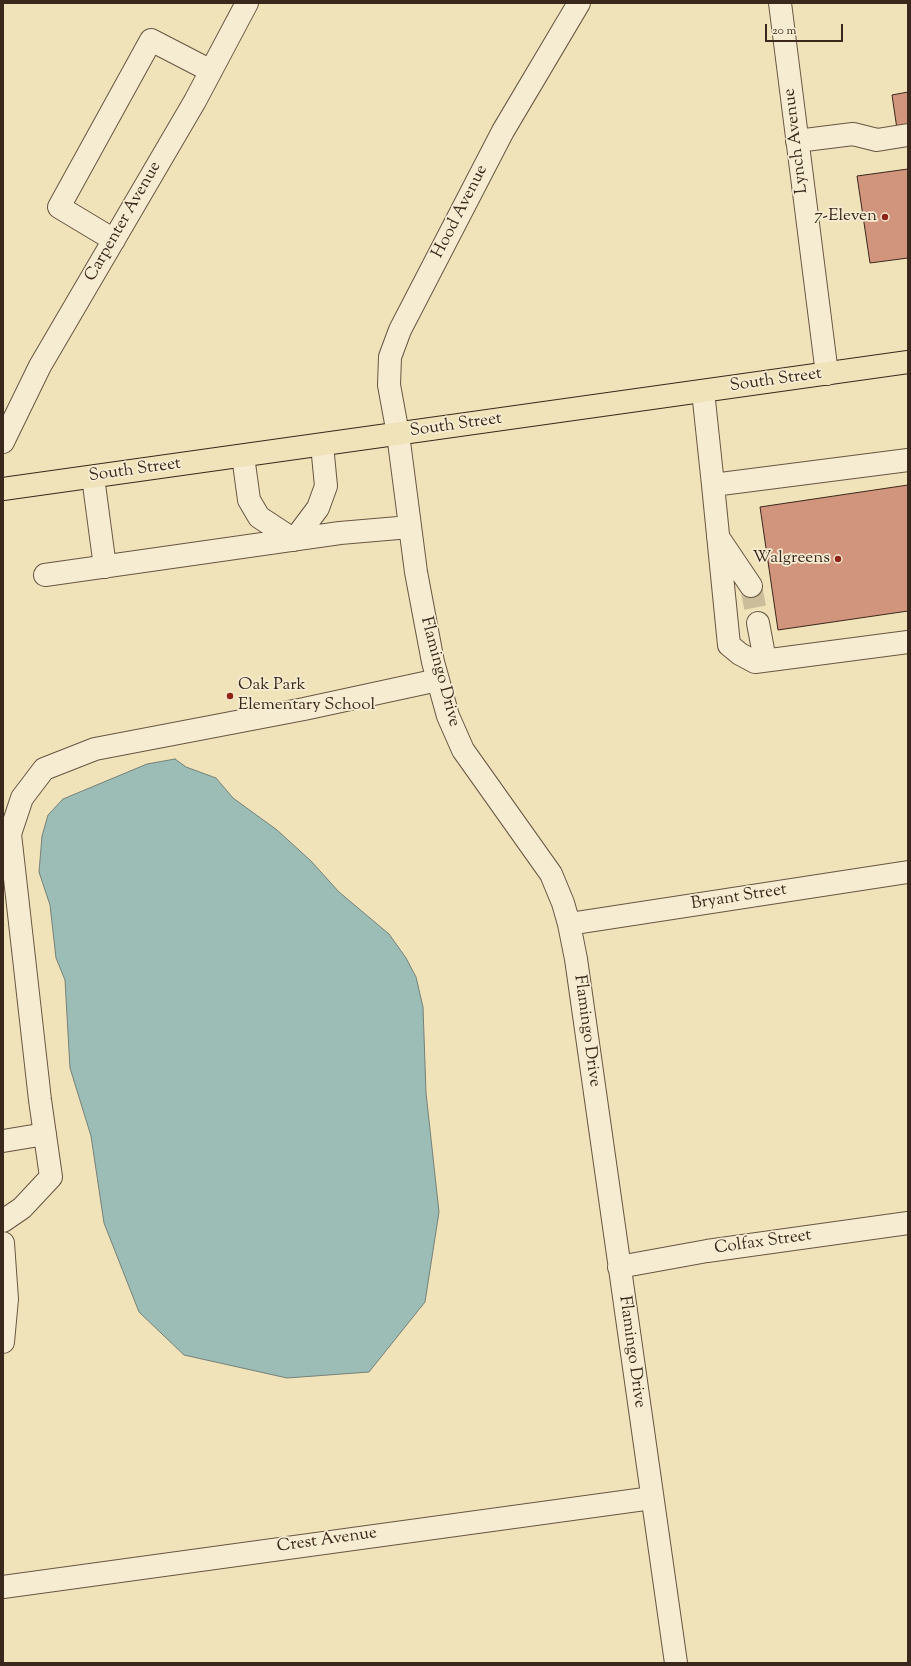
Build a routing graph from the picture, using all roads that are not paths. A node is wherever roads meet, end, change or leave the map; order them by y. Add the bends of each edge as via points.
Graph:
1 (247, 3) edge
2 (579, 3) edge
3 (780, 3) edge
4 (211, 71) junction
5 (908, 135) edge
6 (797, 141) junction
7 (114, 240) junction
8 (908, 362) edge
9 (827, 374) junction
10 (703, 391) junction
11 (398, 434) junction
12 (3, 442) edge
13 (322, 445) junction
14 (243, 456) junction
15 (908, 460) edge
16 (93, 477) junction
17 (713, 485) junction
18 (3, 489) edge
19 (410, 527) junction
20 (717, 535) junction
21 (294, 540) junction
22 (104, 567) junction
23 (45, 575) dead end
24 (751, 586) tunnel mouth
25 (758, 623) tunnel mouth
26 (908, 642) edge
27 (765, 660) junction
28 (438, 680) junction
29 (6, 834) edge
30 (908, 872) edge
31 (569, 924) junction
32 (45, 1134) junction
33 (3, 1141) edge
34 (3, 1222) edge
35 (908, 1223) edge
36 (3, 1243) edge
37 (619, 1267) junction
38 (3, 1342) edge
39 (652, 1498) junction
40 (3, 1587) edge
41 (676, 1663) edge

1 - 4 street, Carpenter Avenue
2 - 11 street, Hood Avenue via 503,131 400,330 390,357 389,385
3 - 6 street, Lynch Avenue
4 - 7 street, Carpenter Avenue
4 - 7 street via 151,40 59,207
5 - 6 street via 877,140 853,134
6 - 9 street, Lynch Avenue
7 - 12 street, Carpenter Avenue via 40,366
8 - 9 main road, South Street
9 - 10 main road, South Street
10 - 11 main road, South Street
10 - 17 street
11 - 13 main road, South Street
11 - 19 street, Flamingo Drive
13 - 14 main road, South Street
13 - 21 street via 326,486 318,508
14 - 16 main road, South Street
14 - 21 street via 249,500 259,517
15 - 17 street
16 - 18 main road, South Street
16 - 22 street
17 - 20 street
19 - 21 street
19 - 28 street, Flamingo Drive via 416,572
20 - 24 street
20 - 27 street via 729,644 755,662
21 - 22 street
22 - 23 street
25 - 27 street
26 - 27 street
28 - 29 street via 304,709 95,749 44,769 22,798
28 - 31 street, Flamingo Drive via 448,716 463,750 551,874
29 - 32 street
30 - 31 street, Bryant Street
31 - 37 street, Flamingo Drive
32 - 33 street
32 - 34 street via 51,1176 22,1208
35 - 37 street, Colfax Street via 707,1251
36 - 38 street via 7,1299
37 - 39 street, Flamingo Drive
39 - 40 street, Crest Avenue
39 - 41 street, Flamingo Drive

